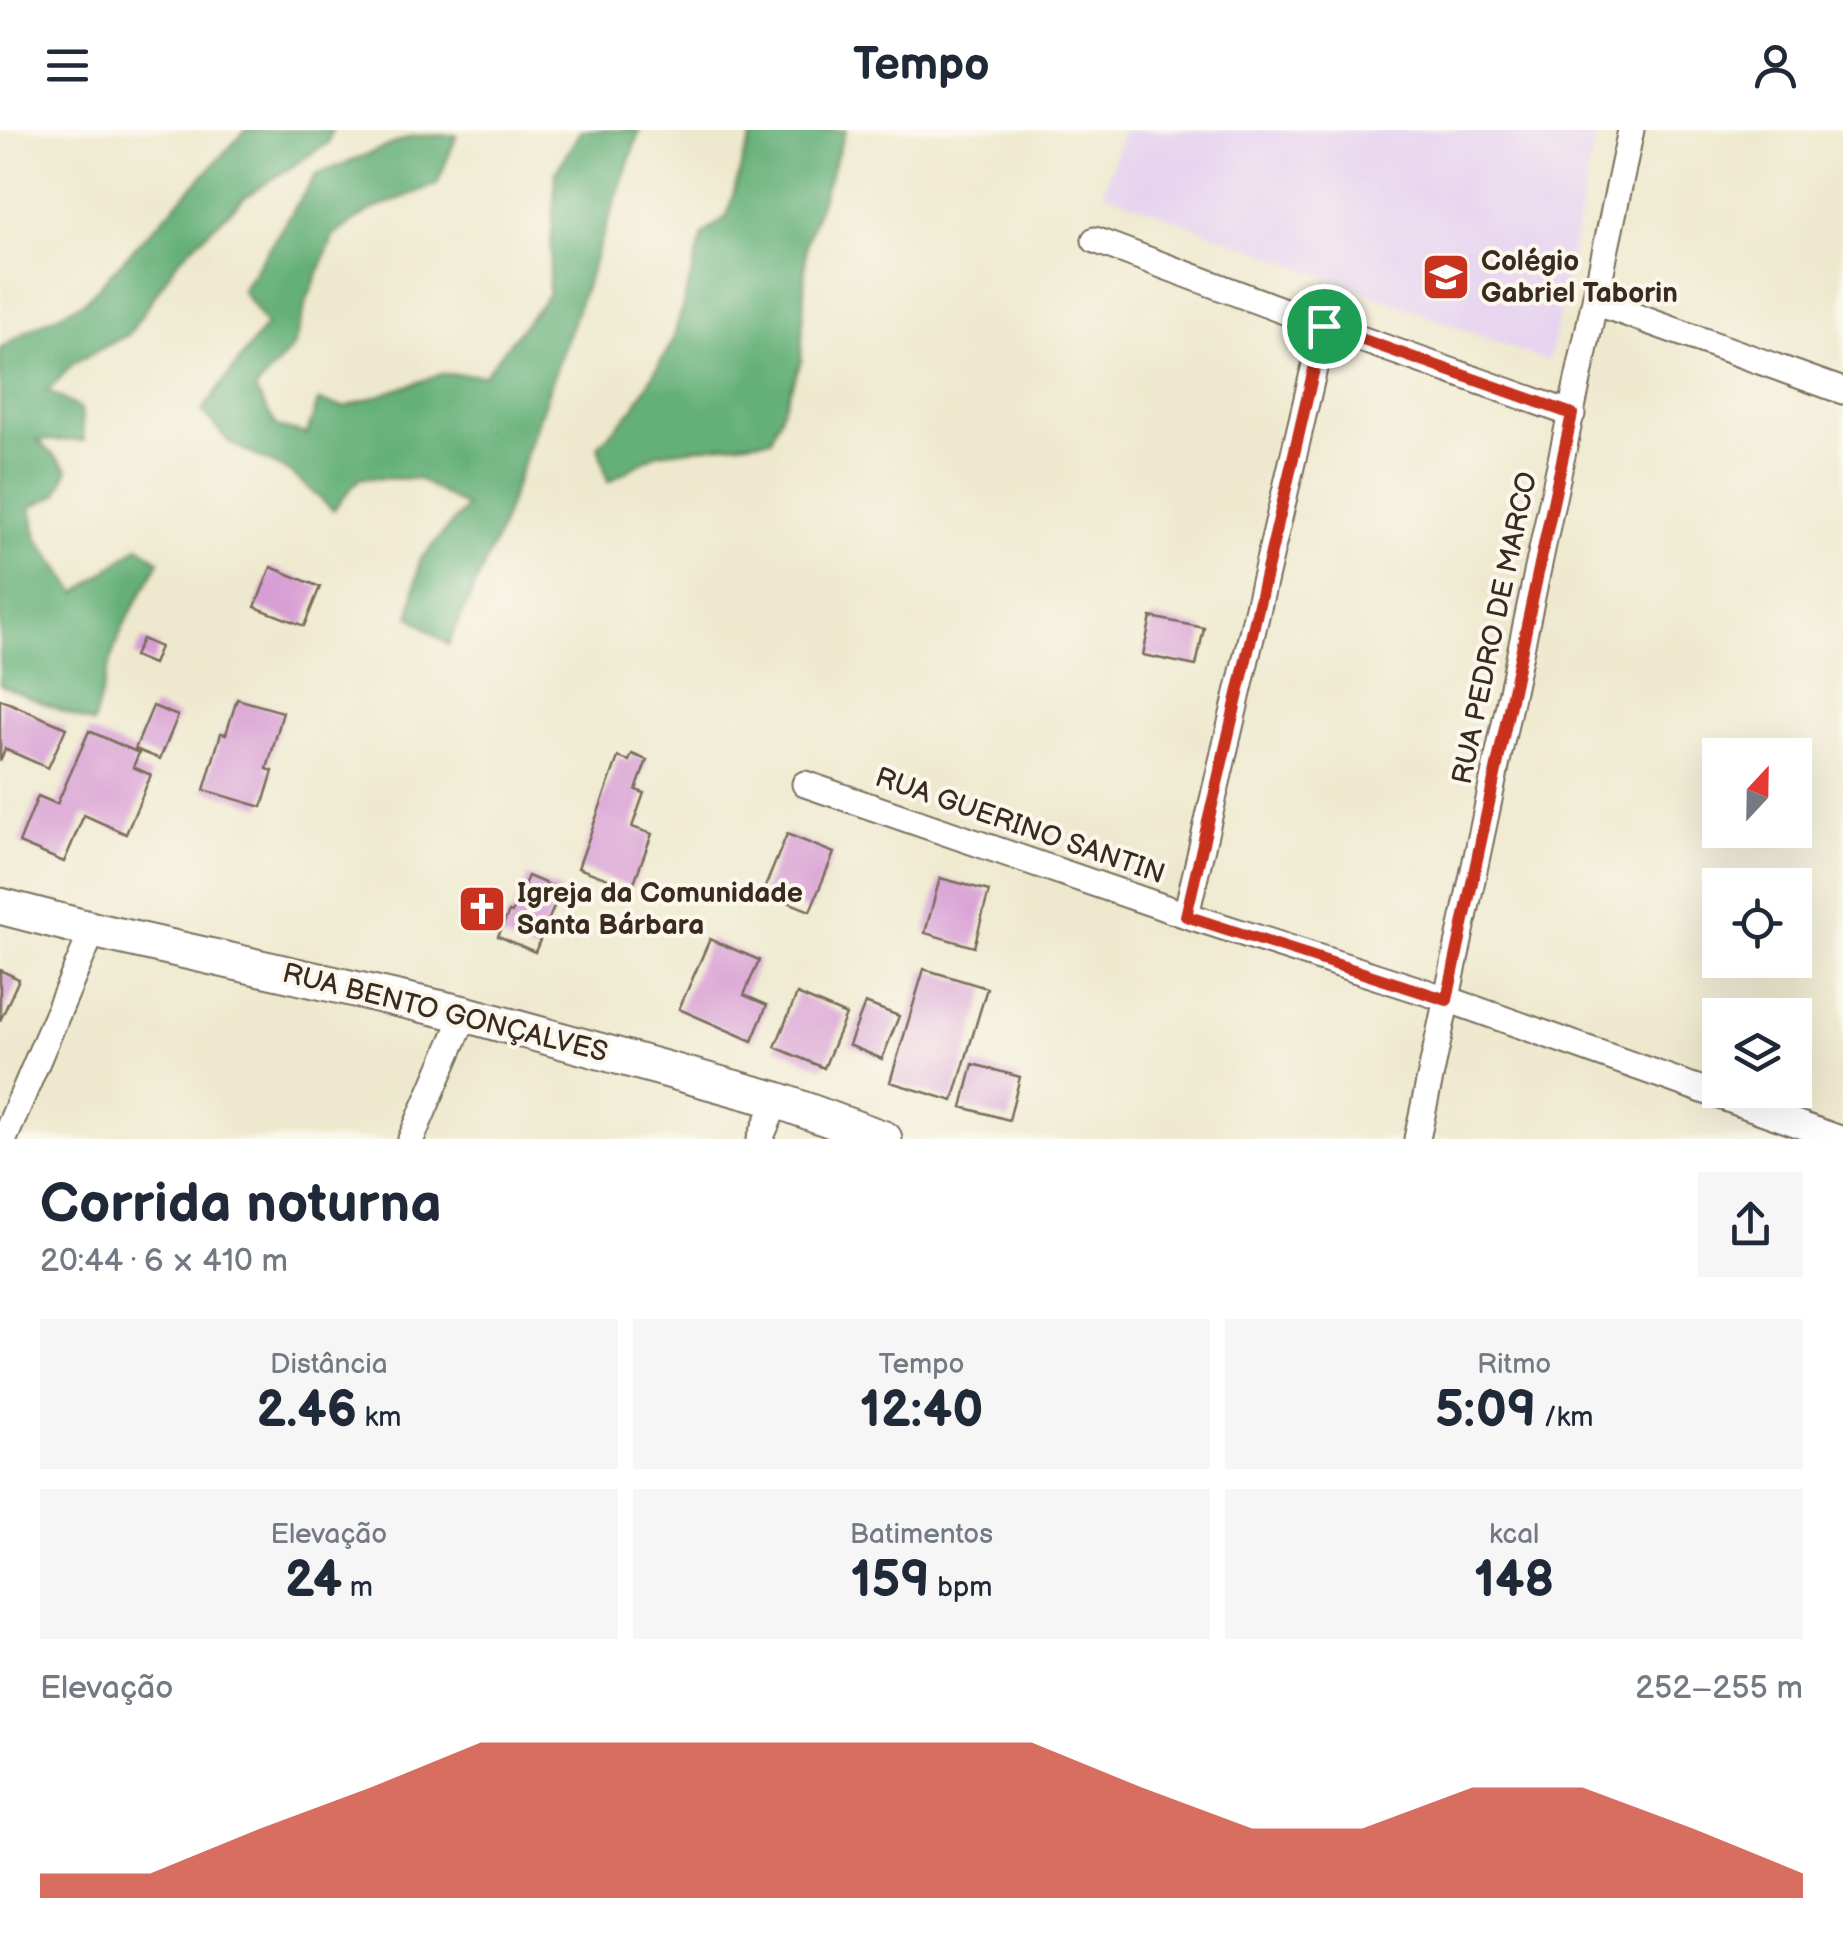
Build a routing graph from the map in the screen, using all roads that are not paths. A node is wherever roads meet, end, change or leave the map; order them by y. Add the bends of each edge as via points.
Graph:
1 (1630, 130) edge
2 (1095, 240) dead end
3 (1596, 302) junction
4 (1324, 326) junction
5 (1843, 391) edge
6 (1572, 414) junction
7 (805, 784) dead end
8 (0, 906) edge
9 (1186, 916) junction
10 (93, 930) junction
11 (1447, 1000) junction
12 (465, 1014) junction
13 (777, 1100) junction
14 (4, 1139) edge
15 (411, 1139) edge
16 (760, 1139) edge
17 (884, 1139) edge
18 (1417, 1139) edge
19 (1840, 1139) edge

1 - 3 street, RUA PEDRO DE MARCO
2 - 4 street
3 - 5 street
3 - 6 street, RUA PEDRO DE MARCO
4 - 6 street
4 - 9 street
6 - 11 street, RUA PEDRO DE MARCO
7 - 9 street, RUA GUERINO SANTIN
8 - 10 street, RUA BENTO GONÇALVES
9 - 11 street, RUA GUERINO SANTIN
10 - 12 street, RUA BENTO GONÇALVES
10 - 14 street
11 - 18 street, RUA PEDRO DE MARCO
11 - 19 street, RUA GUERINO SANTIN
12 - 13 street, RUA BENTO GONÇALVES
12 - 15 street
13 - 16 street
13 - 17 street, RUA BENTO GONÇALVES

